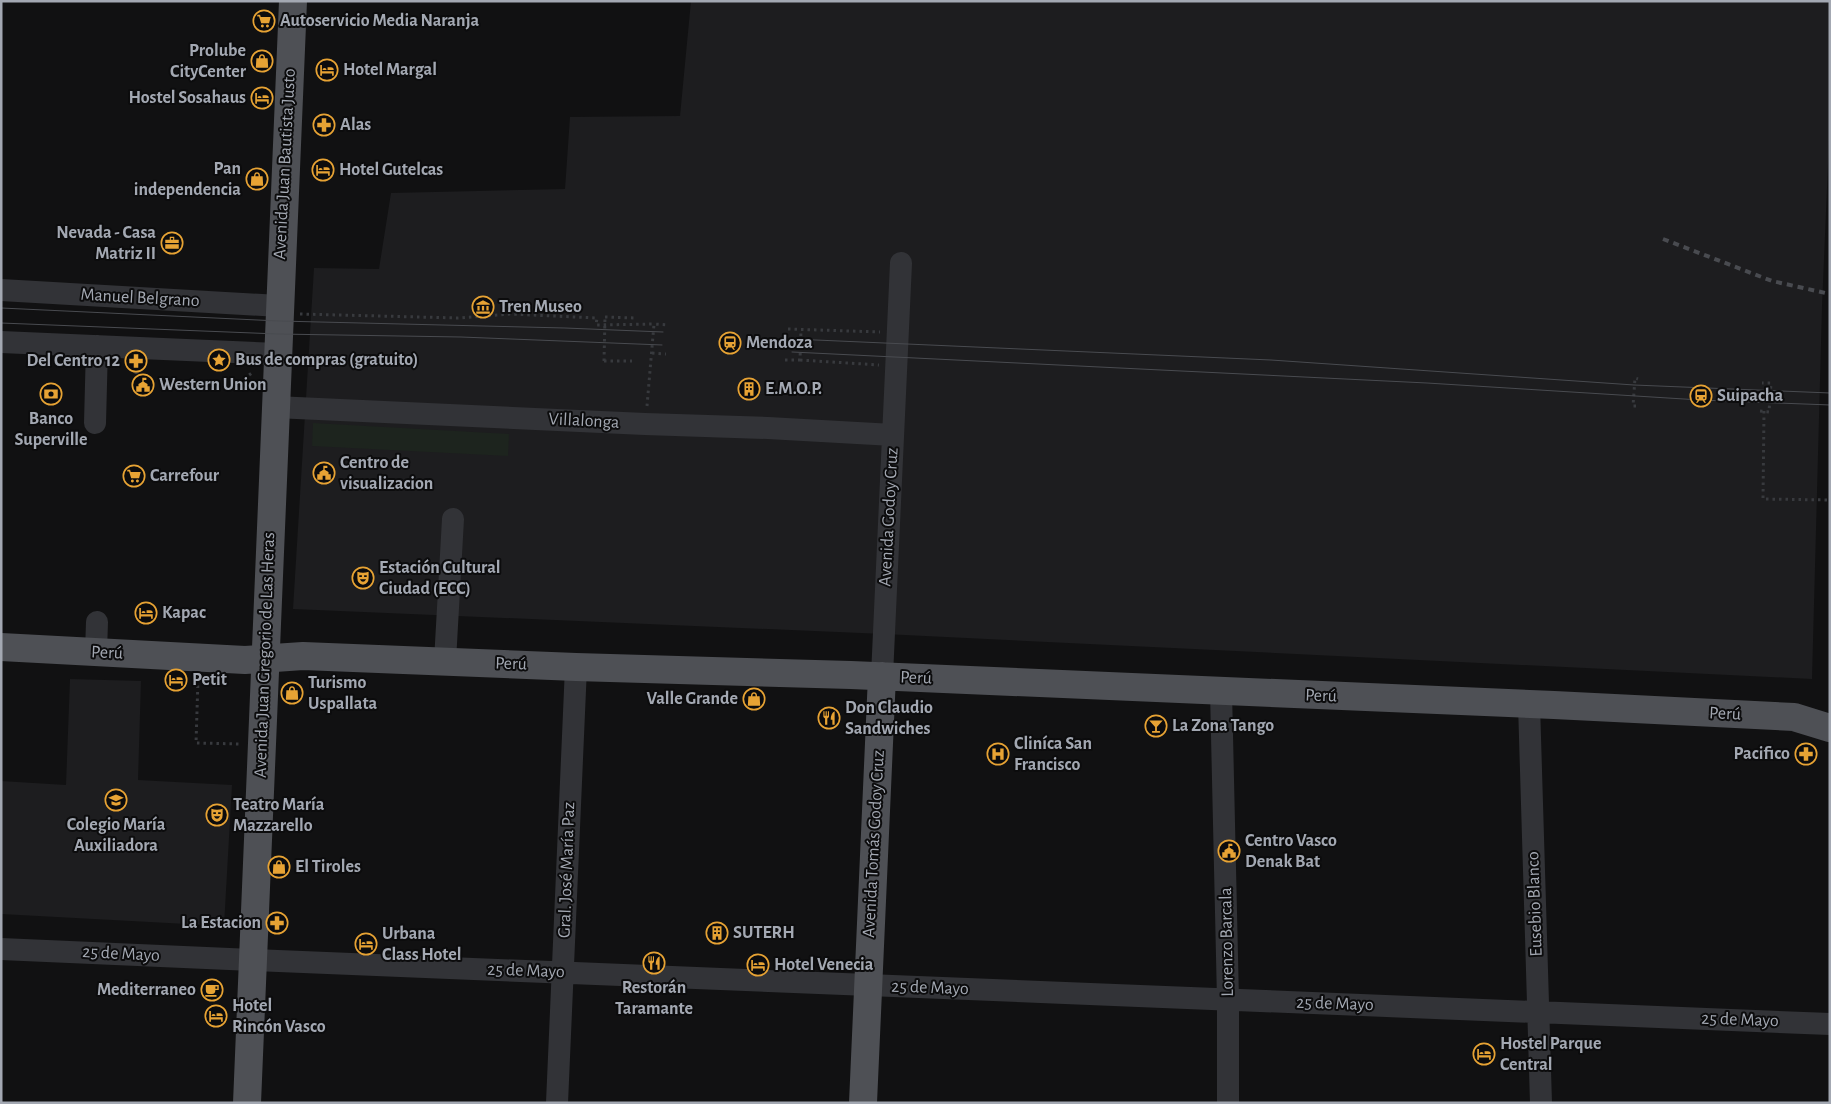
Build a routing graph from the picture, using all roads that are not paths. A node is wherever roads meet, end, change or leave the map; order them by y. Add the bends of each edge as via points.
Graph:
1 (293, 1) edge
2 (901, 263) dead end
3 (1, 290) edge
4 (279, 315) junction
5 (1, 342) edge
6 (101, 346) junction
7 (278, 354) junction
8 (275, 407) junction
9 (98, 423) dead end
10 (893, 435) junction
11 (453, 519) dead end
12 (98, 622) dead end
13 (1, 647) edge
14 (96, 652) junction
15 (265, 659) junction
16 (445, 661) junction
17 (576, 667) junction
18 (882, 676) junction
19 (1221, 691) junction
20 (1529, 704) junction
21 (1830, 728) edge
22 (1, 948) edge
23 (252, 960) junction
24 (563, 973) junction
25 (868, 985) junction
26 (1228, 1000) junction
27 (1538, 1012) junction
28 (1830, 1024) edge
29 (247, 1103) edge
30 (557, 1103) edge
31 (863, 1103) edge
32 (1228, 1103) edge
33 (1541, 1103) edge

1 - 4 main road, Avenida Juan Bautista Justo
2 - 10 street, Avenida Godoy Cruz
3 - 4 street, Manuel Belgrano
4 - 7 main road, Avenida Juan Gregorio de Las Heras
5 - 6 street
6 - 7 street
6 - 9 street
7 - 8 main road, Avenida Juan Gregorio de Las Heras
8 - 10 street, Villalonga
8 - 15 main road, Avenida Juan Gregorio de Las Heras
10 - 18 street, Avenida Godoy Cruz
11 - 16 street
12 - 14 street
13 - 14 main road, Perú
14 - 15 main road, Perú
15 - 16 main road, Perú via 303,656
15 - 23 main road, Avenida Juan Gregorio de Las Heras
16 - 17 main road, Perú
17 - 18 main road, Perú
17 - 24 street, Gral. José María Paz
18 - 19 main road, Perú
18 - 25 main road, Avenida Tomás Godoy Cruz
19 - 20 main road, Perú
19 - 26 street, Lorenzo Barcala
20 - 21 main road, Perú via 1794,717
20 - 27 street, Eusebio Blanco
22 - 23 street, 25 de Mayo
23 - 24 street, 25 de Mayo
23 - 29 main road, Avenida Juan Gregorio de Las Heras
24 - 25 street, 25 de Mayo
24 - 30 street, Gral. José María Paz
25 - 26 street, 25 de Mayo
25 - 31 main road, Avenida Tomás Godoy Cruz
26 - 27 street, 25 de Mayo
26 - 32 street, Lorenzo Barcala
27 - 28 street, 25 de Mayo
27 - 33 street, Eusebio Blanco

